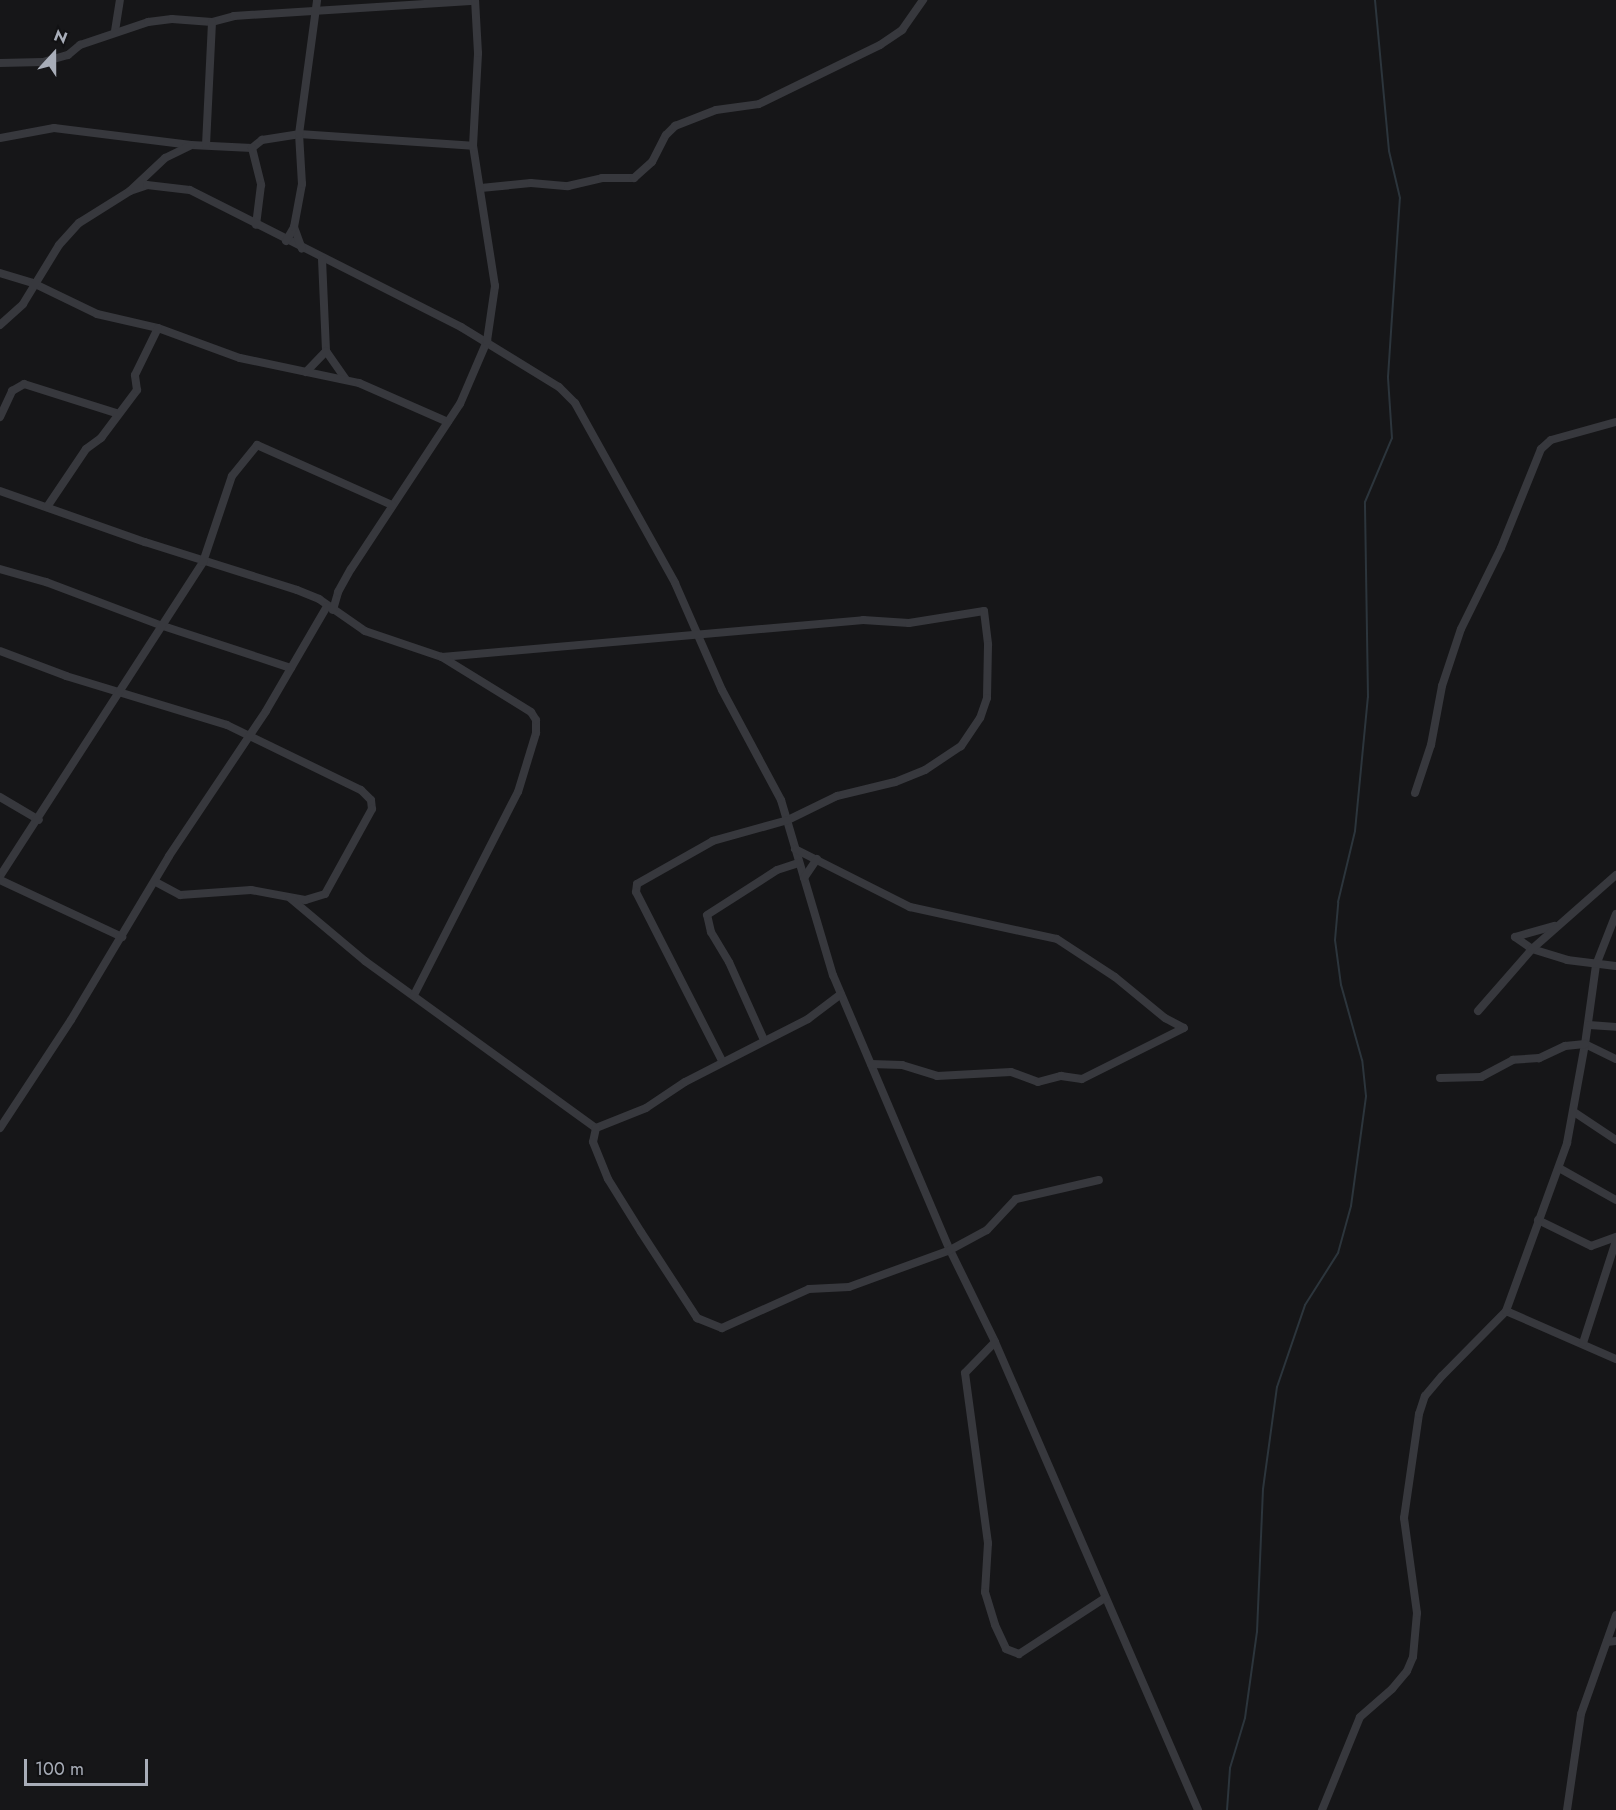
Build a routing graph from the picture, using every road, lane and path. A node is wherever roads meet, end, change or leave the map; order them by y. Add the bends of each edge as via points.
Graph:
1 (120, 0) edge
2 (318, 0) edge
3 (923, 0) edge
4 (475, 1) edge
5 (315, 12) junction
6 (212, 22) junction
7 (115, 31) junction
8 (0, 63) edge
9 (299, 135) junction
10 (0, 138) edge
11 (191, 145) junction
12 (206, 145) junction
13 (473, 146) junction
14 (252, 148) junction
15 (481, 188) junction
16 (130, 191) junction
17 (256, 225) junction
18 (294, 227) junction
19 (286, 241) junction
20 (302, 249) junction
21 (322, 259) junction
22 (0, 273) edge
23 (33, 284) junction
24 (0, 325) edge
25 (158, 328) junction
26 (487, 341) junction
27 (326, 351) junction
28 (306, 372) junction
29 (346, 380) junction
30 (116, 413) junction
31 (0, 417) edge
32 (447, 422) junction
33 (1616, 423) edge
34 (0, 491) edge
35 (392, 505) junction
36 (47, 507) junction
37 (203, 562) junction
38 (0, 570) edge
39 (338, 592) junction
40 (319, 599) junction
41 (330, 608) junction
42 (160, 626) junction
43 (697, 634) junction
44 (0, 651) edge
45 (442, 657) junction
46 (291, 668) junction
47 (120, 691) junction
48 (251, 735) junction
49 (1416, 793) dead end
50 (0, 797) edge
51 (39, 820) junction
52 (788, 820) junction
53 (795, 849) junction
54 (817, 859) junction
55 (799, 863) junction
56 (1616, 875) edge
57 (0, 878) edge
58 (804, 878) junction
59 (156, 882) junction
60 (290, 898) junction
61 (1616, 914) edge
62 (1558, 924) junction
63 (122, 937) junction
64 (1532, 949) junction
65 (1596, 965) junction
66 (1616, 966) edge
67 (841, 994) junction
68 (414, 995) junction
69 (1478, 1011) dead end
70 (1589, 1025) junction
71 (1616, 1027) edge
72 (764, 1040) junction
73 (1585, 1044) junction
74 (1616, 1059) edge
75 (722, 1061) junction
76 (871, 1064) junction
77 (1440, 1078) dead end
78 (1574, 1112) junction
79 (0, 1128) edge
80 (596, 1128) junction
81 (1616, 1140) edge
82 (1559, 1168) junction
83 (1099, 1180) dead end
84 (1616, 1200) edge
85 (1538, 1220) junction
86 (1616, 1239) edge
87 (950, 1250) junction
88 (1506, 1311) junction
89 (994, 1342) junction
90 (1583, 1343) junction
91 (1616, 1359) edge
92 (1105, 1598) junction
93 (1616, 1615) edge
94 (1616, 1641) edge
95 (1607, 1642) junction
96 (1198, 1810) edge
97 (1322, 1810) edge
98 (1567, 1810) edge

1 - 7 street
2 - 5 street
3 - 15 street via 902,30 880,45 759,104 716,110 675,126 652,162 634,178 602,178 567,186 531,183
4 - 5 street
4 - 13 street via 478,53
5 - 6 street via 234,16
5 - 9 street
6 - 7 street via 172,19
6 - 12 street
7 - 8 street via 80,45 68,55 42,62
9 - 13 street
9 - 14 street via 262,140
9 - 18 street via 302,184
10 - 11 street via 54,129
11 - 12 street
11 - 16 street via 165,158
12 - 14 street
13 - 15 street
14 - 17 street via 261,185
15 - 26 street via 495,286
16 - 17 street via 147,185 190,190
16 - 23 street via 79,223 63,239
17 - 19 street
18 - 19 street
18 - 20 street
19 - 20 street
20 - 21 street
21 - 26 street
21 - 27 street
22 - 23 street
23 - 24 street via 23,304
23 - 25 street via 97,314
25 - 28 street via 240,358
25 - 30 street via 135,375 137,390
26 - 32 street via 475,376
26 - 43 street via 559,387 575,403 675,583
27 - 28 street
27 - 29 street
28 - 29 street
29 - 32 street
30 - 31 street via 24,384 12,391
30 - 36 street
32 - 35 street
33 - 49 street via 1551,440 1541,449 1501,548 1461,629 1442,686 1431,745
34 - 36 street
35 - 37 street via 257,445 232,476
35 - 39 street
36 - 37 street
37 - 40 street
37 - 42 street
38 - 42 street via 46,582
39 - 40 street
39 - 41 street
40 - 41 street
41 - 45 street via 365,631
41 - 46 street
42 - 46 street
42 - 47 street
43 - 45 street
43 - 52 street
43 - 52 street via 863,620 909,623 981,610 986,614 987,698 965,741 925,770 823,801
44 - 47 street
45 - 68 street via 531,712 536,733 518,792
46 - 48 street
47 - 48 street via 204,716
47 - 51 street
48 - 59 street
48 - 60 street via 361,790 371,800 372,809 325,894 305,900
50 - 51 street
51 - 57 street
52 - 53 street
52 - 75 street via 713,841 637,884 636,892
53 - 54 street
53 - 55 street
54 - 58 street
54 - 76 street via 910,907 1057,939 1184,1028 1082,1079 1061,1076 1038,1082 1011,1072 937,1076 903,1065
55 - 58 street
55 - 72 street via 777,870 707,915 711,932
56 - 62 street
57 - 63 street
58 - 67 street
59 - 60 street via 180,896 251,890
59 - 63 street
60 - 68 street via 319,926
61 - 65 street
62 - 64 street
62 - 64 street via 1515,937
63 - 79 street
64 - 65 street
64 - 69 street
65 - 66 street
65 - 70 street
67 - 72 street via 808,1019
67 - 76 street
68 - 80 street
70 - 71 street
70 - 73 street
72 - 75 street
73 - 74 street
73 - 77 street via 1565,1046 1539,1058 1513,1060 1481,1077
73 - 78 street
75 - 80 street via 646,1108
76 - 87 street
78 - 81 street
78 - 82 street
80 - 87 street via 593,1142 608,1179 688,1306 708,1325 729,1327 808,1289 849,1287
82 - 84 street
82 - 85 street
83 - 87 street via 1016,1199 987,1230
85 - 86 street via 1591,1246
85 - 88 street
86 - 90 street
87 - 89 street
88 - 90 street
88 - 97 street via 1425,1396 1417,1423 1404,1518 1417,1613 1413,1656 1392,1689 1360,1717
89 - 92 street
89 - 92 street via 965,1373 983,1486 988,1543 985,1592 995,1625 1006,1649 1019,1654
90 - 91 street
92 - 96 street
93 - 95 street
94 - 95 street
95 - 98 street via 1581,1714

